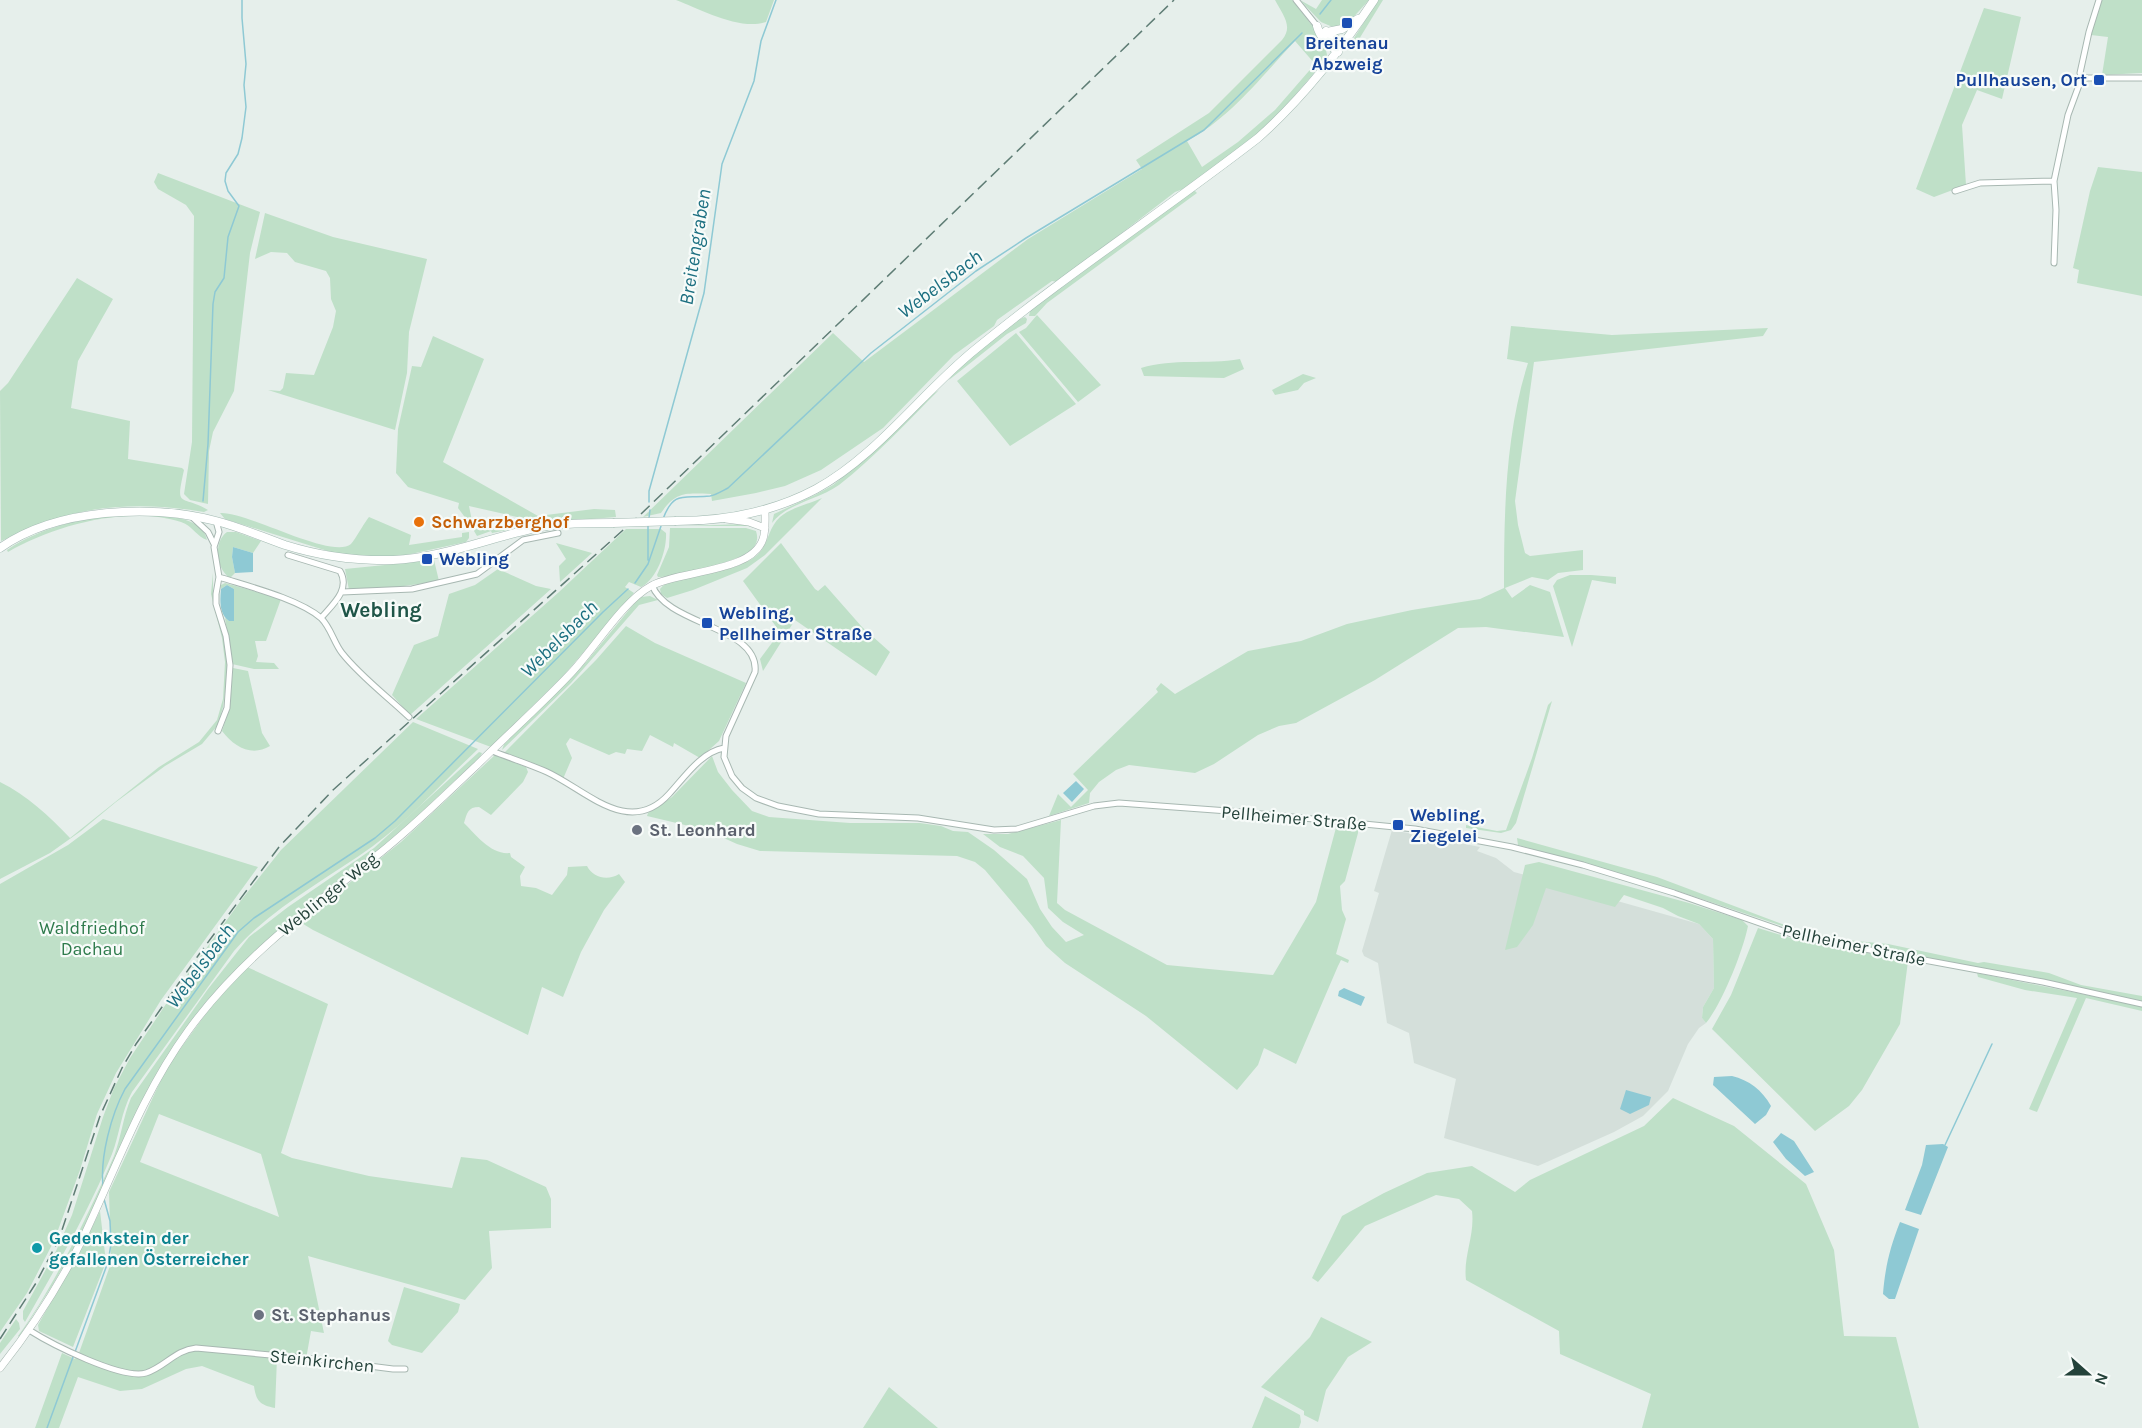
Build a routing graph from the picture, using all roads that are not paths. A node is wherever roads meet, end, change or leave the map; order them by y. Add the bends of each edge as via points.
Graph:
1 (1296, 0) edge
2 (1374, 0) edge
3 (2099, 0) edge
4 (1364, 15) junction
5 (1317, 26) junction
6 (1327, 32) junction
7 (1341, 49) junction
8 (2082, 77) junction
9 (2142, 78) edge
10 (2054, 181) junction
11 (1955, 191) dead end
12 (2054, 263) dead end
13 (765, 510) junction
14 (191, 516) junction
15 (723, 519) junction
16 (216, 521) junction
17 (765, 528) junction
18 (558, 533) dead end
19 (210, 537) junction
20 (214, 544) junction
21 (0, 548) edge
22 (288, 555) dead end
23 (219, 577) junction
24 (652, 585) junction
25 (342, 592) junction
26 (321, 618) junction
27 (409, 717) dead end
28 (218, 731) dead end
29 (724, 748) junction
30 (492, 750) junction
31 (2142, 1004) edge
32 (29, 1330) junction
33 (0, 1368) edge
34 (405, 1369) dead end

1 - 5 street
2 - 4 main road
3 - 8 street via 2086,44
4 - 6 main road via 1342,29
4 - 7 main road
5 - 6 main road
5 - 7 main road via 1327,43
6 - 7 main road
7 - 13 main road via 1293,105 1258,138 976,348 855,462 817,489
8 - 9 street
8 - 10 street via 2068,115
10 - 11 street via 1980,183
10 - 12 street
13 - 15 main road
13 - 17 street
14 - 16 main road
14 - 19 street
14 - 21 main road via 152,511 80,518 44,527
15 - 16 main road, bridge via 562,524 394,560 323,555
15 - 17 street
16 - 19 street
16 - 20 street via 219,532
17 - 24 street, Weblinger Weg via 760,546 747,558
18 - 25 street via 523,540 477,574 412,589
19 - 20 street
20 - 23 street
22 - 25 street via 340,571
23 - 26 street via 271,593
23 - 28 street via 216,604 230,664 227,708
24 - 29 street via 655,593 678,612 741,642 754,657 755,672
24 - 30 street, Weblinger Weg via 633,600 571,673
25 - 26 street
26 - 27 street via 342,653
29 - 30 street via 712,750 665,799 636,813 605,806 549,773
29 - 31 street, Pellheimer Straße via 727,767 742,788 764,802 788,809 918,818 1004,831 1094,806 1133,803 1415,830 1582,865 1800,937
30 - 32 street, Weblinger Weg via 434,806 269,942 228,982 187,1032 139,1113 81,1241
32 - 33 street, Weblinger Weg
32 - 34 street, Steinkirchen via 71,1352 132,1374 146,1373 187,1349

